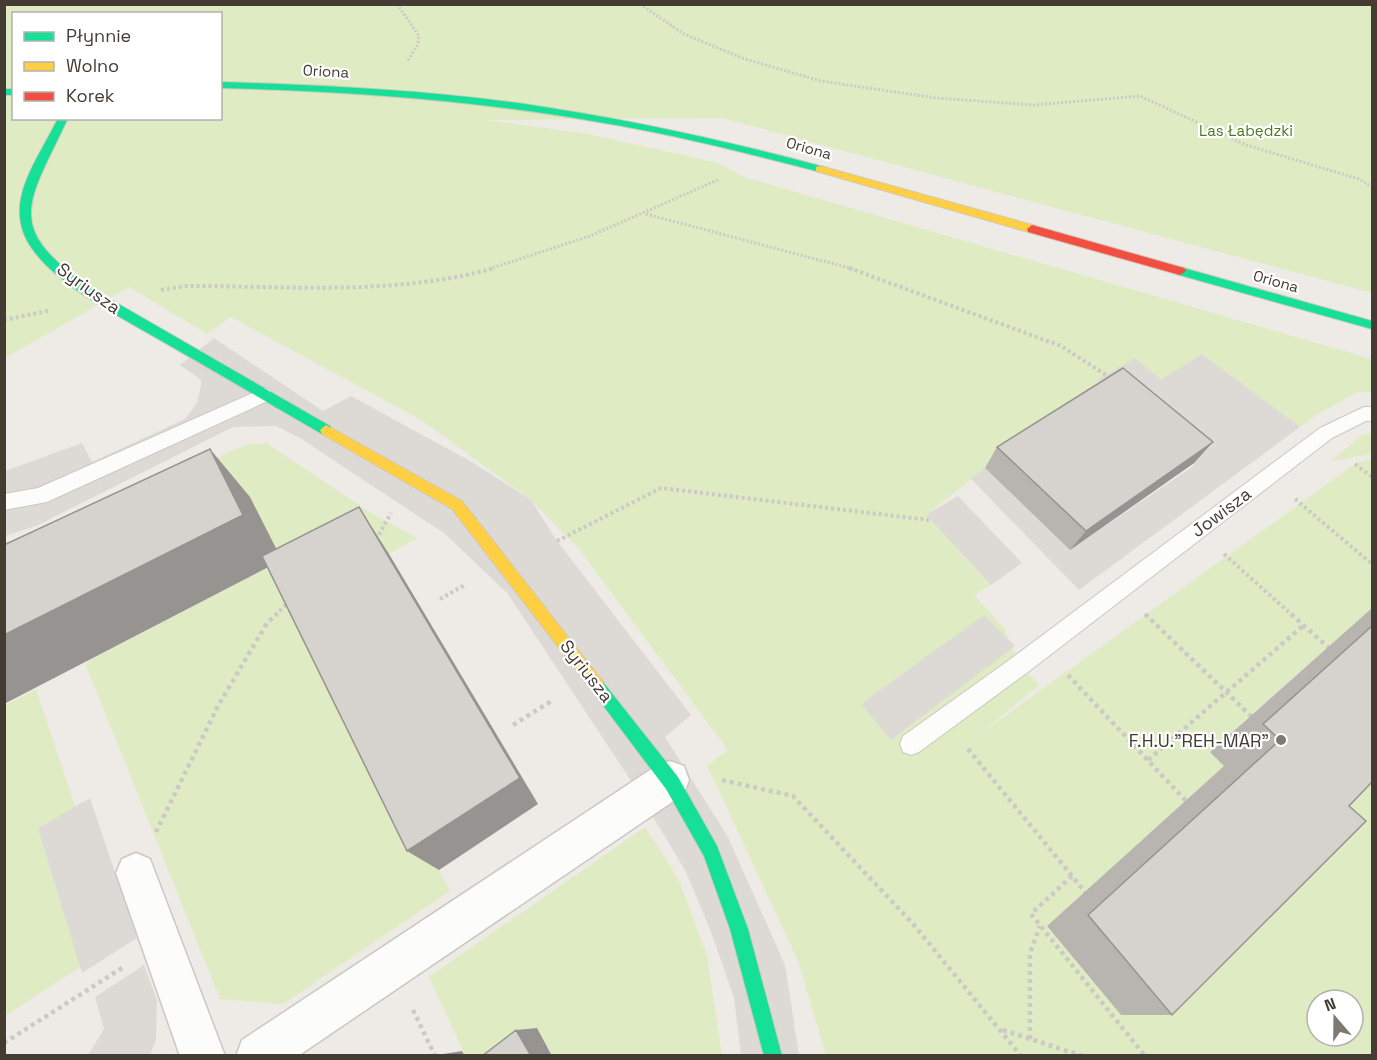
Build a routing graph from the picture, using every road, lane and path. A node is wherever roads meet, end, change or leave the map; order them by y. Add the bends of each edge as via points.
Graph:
1 (397, 4) edge
2 (640, 4) edge
3 (407, 63) dead end
4 (222, 85) edge
5 (62, 120) edge
6 (725, 177) dead end
7 (1372, 187) edge
8 (645, 213) junction
9 (101, 300) junction
10 (4, 320) edge
11 (1372, 325) edge
12 (1106, 375) dead end
13 (264, 395) junction
14 (1372, 414) edge
15 (1354, 464) dead end
16 (1372, 477) edge
17 (1295, 499) dead end
18 (4, 502) edge
19 (394, 508) dead end
20 (929, 520) dead end
21 (557, 541) dead end
22 (374, 543) edge
23 (1221, 552) dead end
24 (1372, 562) edge
25 (467, 584) dead end
26 (296, 596) edge
27 (440, 599) dead end
28 (1140, 610) dead end
29 (1304, 625) junction
30 (1329, 648) dead end
31 (1062, 668) dead end
32 (1227, 692) junction
33 (558, 697) dead end
34 (1252, 717) dead end
35 (513, 725) dead end
36 (910, 744) dead end
37 (964, 745) dead end
38 (1148, 760) junction
39 (720, 779) dead end
40 (670, 780) junction
41 (1186, 801) dead end
42 (136, 873) joint
43 (1072, 876) junction
44 (1085, 892) dead end
45 (1040, 925) junction
46 (160, 943) junction
47 (411, 1004) dead end
48 (1002, 1030) junction
49 (1030, 1039) junction
50 (4, 1043) edge
51 (203, 1056) edge
52 (258, 1056) edge
53 (435, 1056) edge
54 (773, 1056) edge
55 (1022, 1056) edge
56 (1082, 1056) edge
57 (1145, 1056) edge

1 - 3 path via 419,36
2 - 7 path via 684,34 745,59 821,81 936,98 1034,105 1140,96 1246,145
4 - 11 street, Oriona via 433,96 570,113 673,132 767,154
5 - 9 street, Syriusza via 30,193 26,226 42,254
6 - 8 path
8 - 9 path via 608,230 454,277 381,285 186,286
8 - 12 path via 848,267 1061,346
9 - 10 path
9 - 13 street, Syriusza
13 - 18 lane via 40,496
13 - 40 street, Syriusza via 457,505
14 - 36 lane, Jowisza via 1364,414 1326,433
15 - 16 path
17 - 24 path
19 - 22 path
20 - 21 path via 661,488
23 - 29 path
25 - 27 path
26 - 42 path via 267,623 256,641 219,706
28 - 32 path
29 - 30 path
29 - 32 path
31 - 38 path
32 - 34 path
32 - 38 path
33 - 35 path
37 - 43 path
38 - 41 path
39 - 48 path via 793,796 914,925
40 - 52 street
40 - 54 street, Syriusza via 711,852 738,929
42 - 46 street
43 - 44 path
43 - 45 path via 1031,914
45 - 49 path via 1030,953
45 - 57 path
46 - 50 path
46 - 51 street
47 - 53 path
48 - 49 path
48 - 55 path
49 - 56 path

